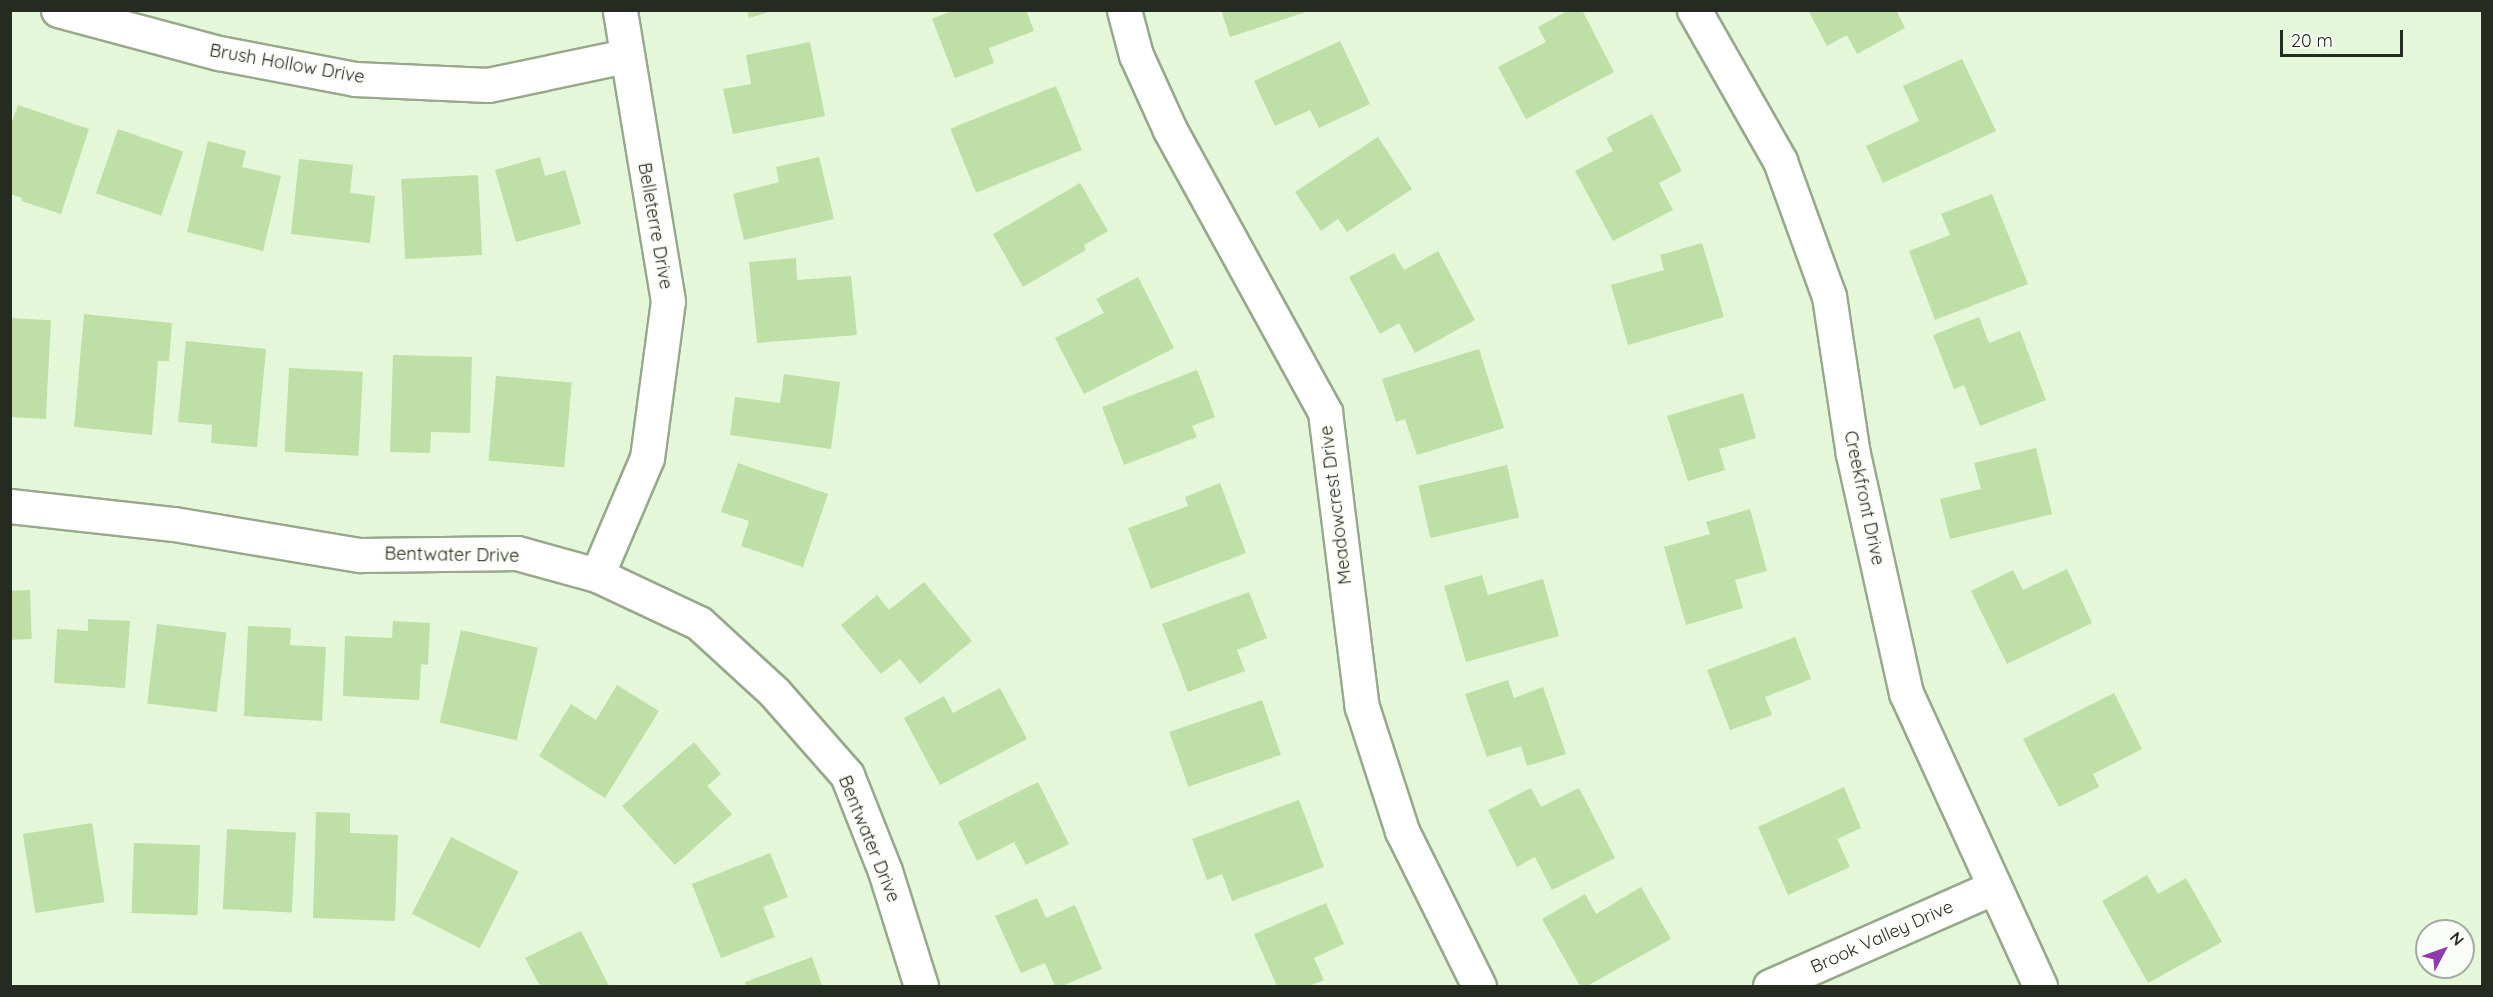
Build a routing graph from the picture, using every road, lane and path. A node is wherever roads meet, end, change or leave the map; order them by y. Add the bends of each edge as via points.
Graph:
1 (58, 10) edge
2 (620, 10) edge
3 (1124, 10) edge
4 (1694, 10) edge
5 (626, 56) junction
6 (10, 506) edge
7 (597, 575) junction
8 (1994, 887) junction
9 (921, 987) edge
10 (1479, 987) edge
11 (1770, 987) edge
12 (2040, 987) edge

1 - 5 street, Brush Hollow Drive via 219,53 355,79 488,85
2 - 5 street, Belleterre Drive
3 - 10 street, Meadowcrest Drive via 1136,55 1170,130 1325,412 1362,707 1402,831
4 - 8 street, Creekfront Drive via 1780,161 1829,296 1853,453 1906,693
5 - 7 street, Belleterre Drive via 668,301 647,458
6 - 7 street, Bentwater Drive via 174,524 360,555 517,553
7 - 9 street, Bentwater Drive via 699,623 775,693 847,775 885,871
8 - 11 street, Brook Valley Drive
8 - 12 street, Creekfront Drive

